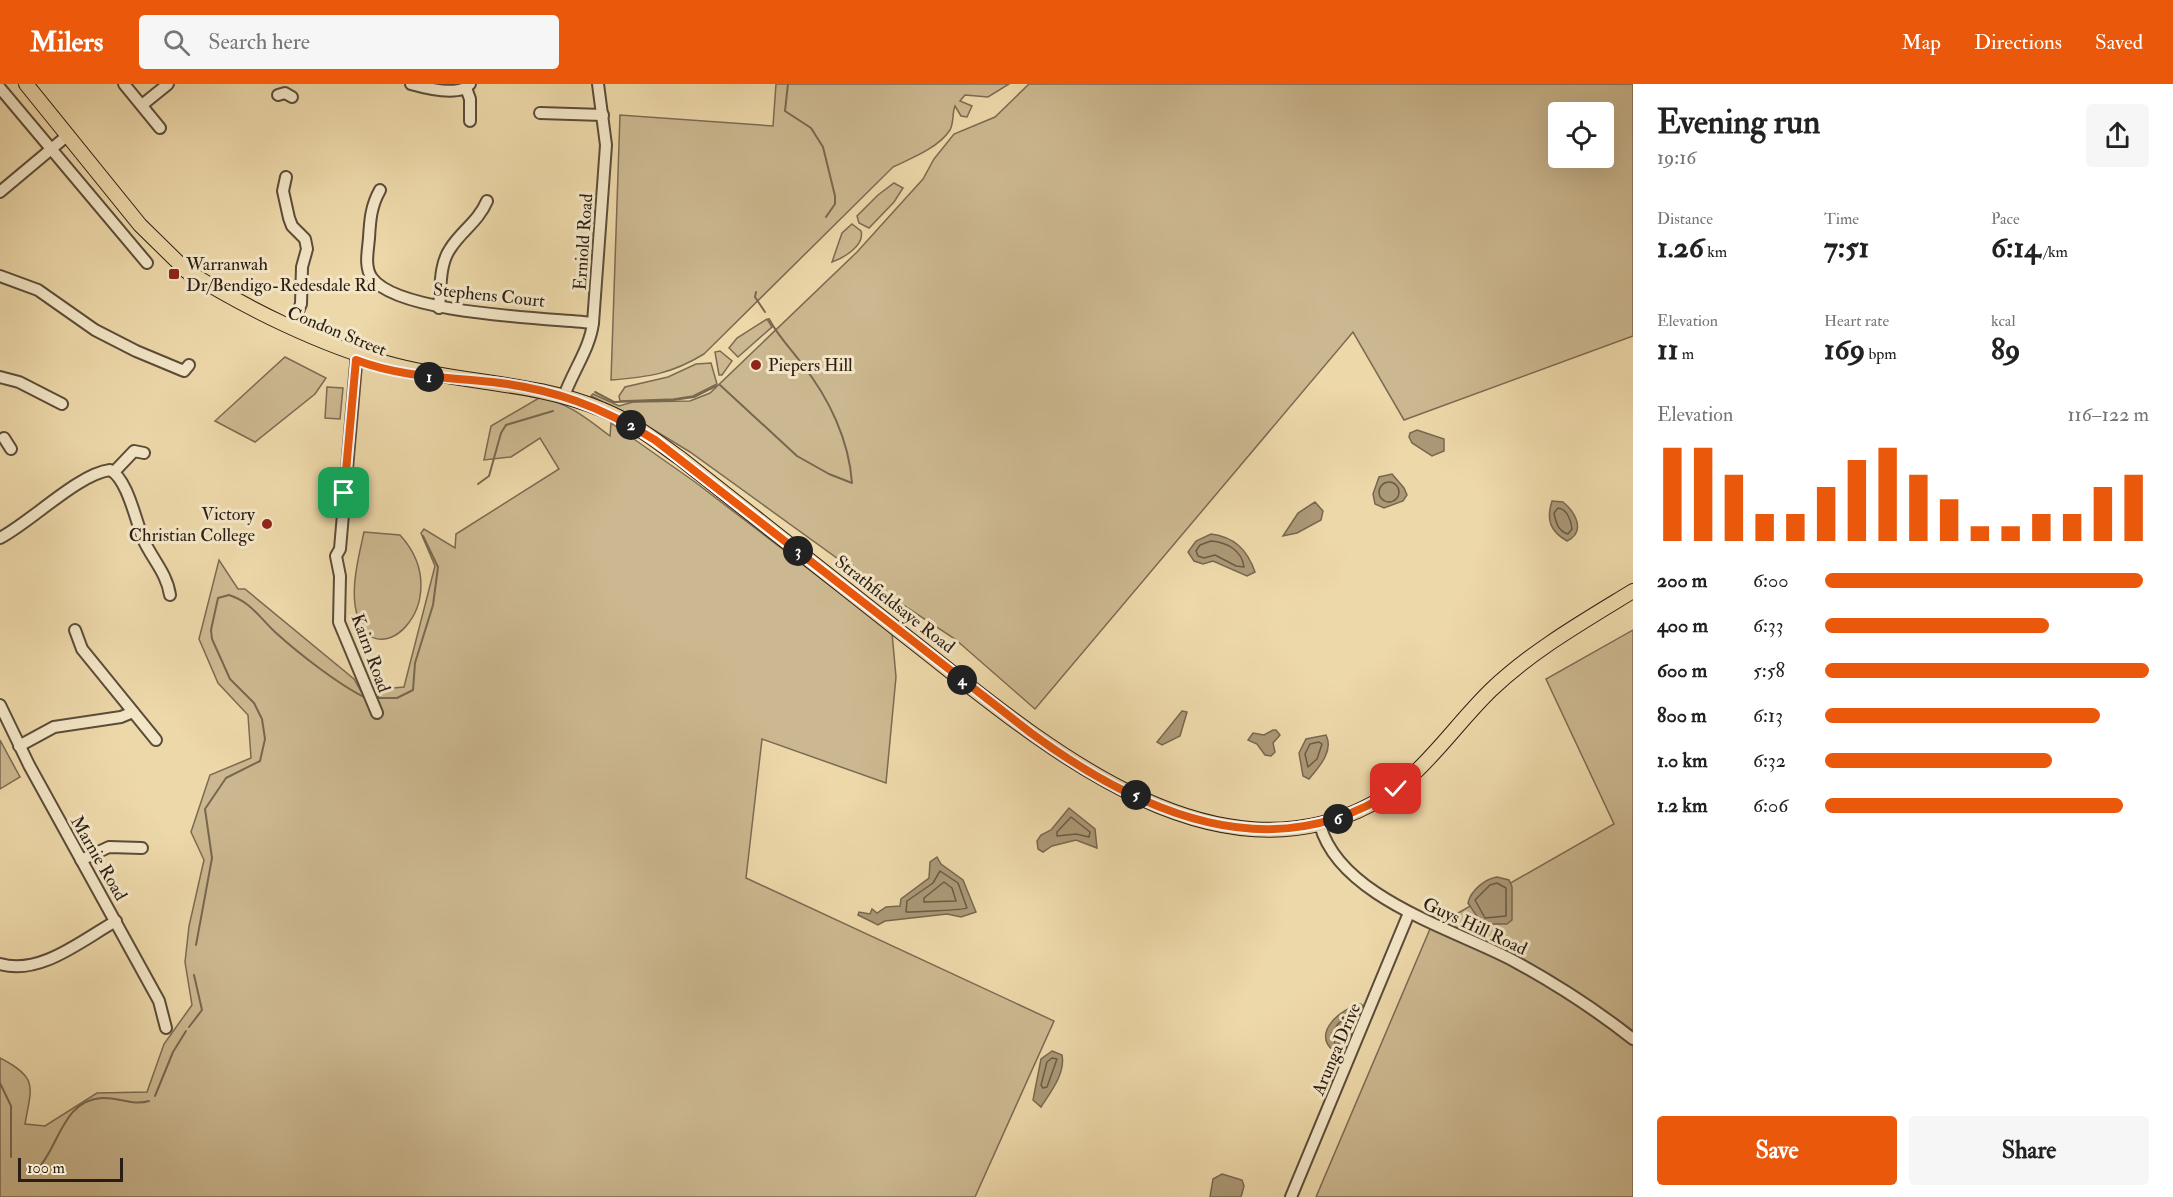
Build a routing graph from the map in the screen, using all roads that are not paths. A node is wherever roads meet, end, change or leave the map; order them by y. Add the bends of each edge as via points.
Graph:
1 (26, 84) edge
2 (124, 84) edge
3 (168, 84) edge
4 (411, 84) edge
5 (598, 84) edge
6 (468, 86) edge
7 (0, 88) edge
8 (142, 105) junction
9 (540, 113) dead end
10 (603, 115) junction
11 (470, 123) dead end
12 (160, 128) dead end
13 (68, 135) junction
14 (52, 149) junction
15 (286, 177) dead end
16 (380, 190) dead end
17 (0, 192) edge
18 (487, 201) dead end
19 (147, 263) dead end
20 (184, 270) junction
21 (0, 276) edge
22 (439, 308) junction
23 (593, 323) junction
24 (292, 325) junction
25 (357, 357) junction
26 (184, 372) dead end
27 (0, 377) edge
28 (564, 396) junction
29 (58, 416) dead end
30 (144, 453) dead end
31 (114, 472) junction
32 (0, 538) edge
33 (1633, 591) edge
34 (170, 598) dead end
35 (75, 630) dead end
36 (0, 705) edge
37 (133, 712) junction
38 (377, 713) dead end
39 (156, 740) dead end
40 (19, 746) junction
41 (1320, 825) junction
42 (142, 848) dead end
43 (81, 860) junction
44 (1409, 914) junction
45 (116, 921) junction
46 (0, 964) edge
47 (166, 1028) dead end
48 (1633, 1039) edge
49 (1291, 1197) edge

1 - 13 main road, Condon Street
2 - 8 street
3 - 8 street
4 - 6 street
5 - 10 street, Erniold Road
6 - 11 street
7 - 14 street
8 - 12 street
9 - 10 street
10 - 23 street, Erniold Road via 606,151
13 - 14 street
13 - 20 main road, Condon Street via 140,225
14 - 17 street
14 - 19 street
15 - 24 street via 283,190 289,218 308,249 302,267 301,304
16 - 22 street, Stephens Court via 371,212 367,259 370,276 379,285
18 - 22 street via 480,216 448,252 443,264
20 - 24 main road, Condon Street
20 - 25 main road, Condon Street via 214,295 246,313
21 - 26 street via 38,290 95,330
22 - 23 street, Stephens Court
23 - 28 street, Erniold Road via 590,341
24 - 25 main road, Condon Street
25 - 28 main road, Condon Street
25 - 38 street, Kairn Road via 336,556 340,576 338,616
27 - 29 street via 64,401
28 - 41 main road, Strathfieldsaye Road via 606,411 655,440 1017,722 1086,769 1139,796 1213,824 1261,831
30 - 31 street via 134,451
31 - 32 street via 102,472 66,492
31 - 34 street via 130,501 144,541 167,580
33 - 41 main road, Strathfieldsaye Road via 1514,669 1420,769 1396,789 1361,810
35 - 37 street via 82,649
36 - 40 street, Marnie Road
37 - 39 street
37 - 40 street via 54,727
40 - 43 street, Marnie Road
41 - 44 street, Guys Hill Road via 1356,877
42 - 43 street via 109,847
43 - 45 street, Marnie Road
44 - 48 street, Guys Hill Road via 1497,952 1545,978
44 - 49 street, Arunga Drive
45 - 46 street via 41,963 20,967
45 - 47 street, Marnie Road via 159,1001

